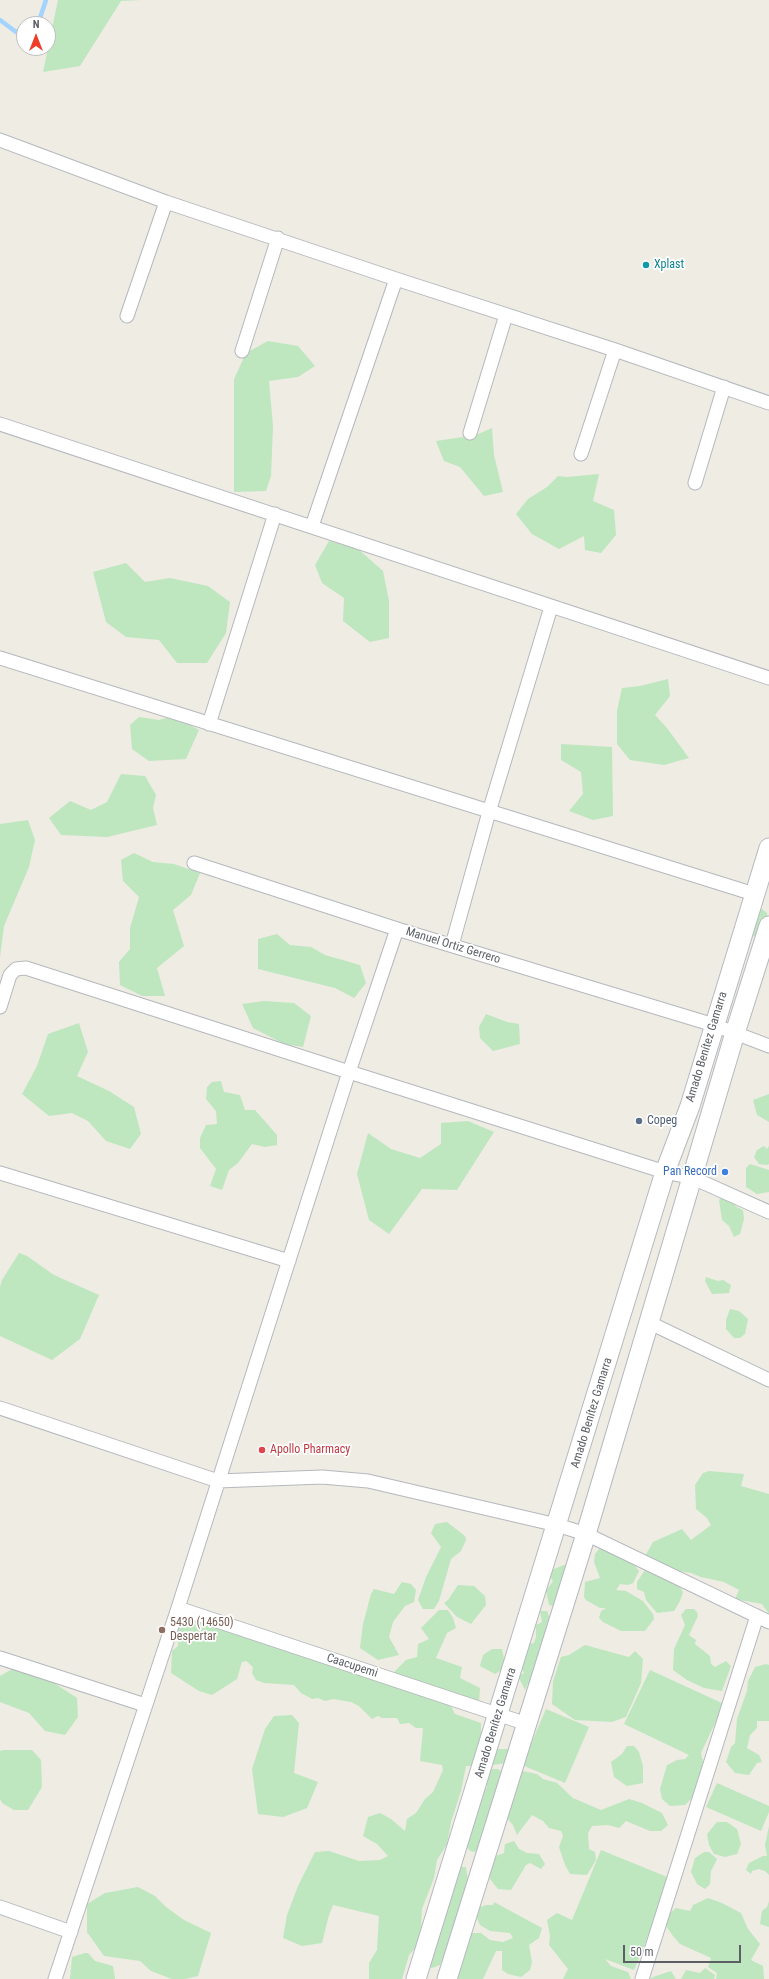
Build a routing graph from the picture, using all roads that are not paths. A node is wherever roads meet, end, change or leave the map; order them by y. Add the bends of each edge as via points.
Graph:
1 (0, 140) edge
2 (166, 202) junction
3 (278, 238) junction
4 (396, 279) junction
5 (506, 315) junction
6 (128, 316) dead end
7 (615, 350) junction
8 (242, 351) dead end
9 (724, 387) junction
10 (769, 403) edge
11 (0, 424) edge
12 (470, 433) dead end
13 (581, 454) dead end
14 (695, 483) dead end
15 (275, 514) junction
16 (312, 526) junction
17 (551, 607) junction
18 (0, 658) edge
19 (769, 678) edge
20 (209, 724) junction
21 (489, 812) junction
22 (769, 848) edge
23 (194, 864) dead end
24 (754, 894) junction
25 (769, 926) edge
26 (397, 929) junction
27 (452, 945) junction
28 (0, 1006) edge
29 (714, 1025) junction
30 (735, 1033) junction
31 (769, 1046) edge
32 (349, 1072) junction
33 (690, 1106) junction
34 (712, 1112) junction
35 (666, 1172) junction
36 (0, 1173) edge
37 (693, 1178) junction
38 (769, 1212) edge
39 (289, 1261) junction
40 (650, 1323) junction
41 (769, 1380) edge
42 (0, 1408) edge
43 (218, 1482) junction
44 (557, 1525) junction
45 (586, 1534) junction
46 (178, 1608) junction
47 (763, 1619) edge
48 (0, 1658) edge
49 (146, 1705) junction
50 (498, 1714) junction
51 (527, 1724) junction
52 (0, 1907) edge
53 (71, 1932) junction
54 (55, 1979) edge
55 (416, 1979) edge
56 (447, 1979) edge
57 (642, 1979) edge

1 - 2 street
2 - 3 street
2 - 6 street
3 - 4 street
3 - 8 street
4 - 5 street
4 - 16 street
5 - 7 street
5 - 12 street
7 - 9 street
7 - 13 street
9 - 10 street
9 - 14 street
11 - 15 street
15 - 16 street
15 - 20 street
16 - 17 street
17 - 19 street
17 - 21 street
18 - 20 street
20 - 21 street
21 - 24 street
21 - 27 street
22 - 24 main road, Amado Benítez Gamarra
23 - 26 street, Manuel Ortiz Gerrero
24 - 29 main road, Amado Benítez Gamarra
25 - 30 main road, Amado Benítez Gamarra
26 - 27 street, Manuel Ortiz Gerrero
26 - 32 street
27 - 29 street, Manuel Ortiz Gerrero
28 - 32 street via 10,975 16,968 26,968
29 - 30 street, Manuel Ortiz Gerrero
29 - 33 main road, Amado Benítez Gamarra
30 - 31 street
30 - 34 main road, Amado Benítez Gamarra
32 - 35 street
32 - 39 street
33 - 34 main road
33 - 35 main road, Amado Benítez Gamarra
34 - 37 main road, Amado Benítez Gamarra
35 - 37 street
35 - 44 main road, Amado Benítez Gamarra
36 - 39 street
37 - 38 street
37 - 40 main road, Amado Benítez Gamarra
39 - 43 street
40 - 41 street
40 - 45 main road, Amado Benítez Gamarra
42 - 43 street
43 - 44 street via 322,1476 368,1481
43 - 46 street
44 - 45 street
44 - 50 main road, Amado Benítez Gamarra
45 - 47 street
45 - 51 main road, Amado Benítez Gamarra
46 - 49 street
46 - 50 street, Caacupemi
47 - 57 street
48 - 49 street
49 - 53 street
50 - 51 street, Caacupemi
50 - 55 main road, Amado Benítez Gamarra
51 - 56 main road, Amado Benítez Gamarra
52 - 53 street
53 - 54 street

